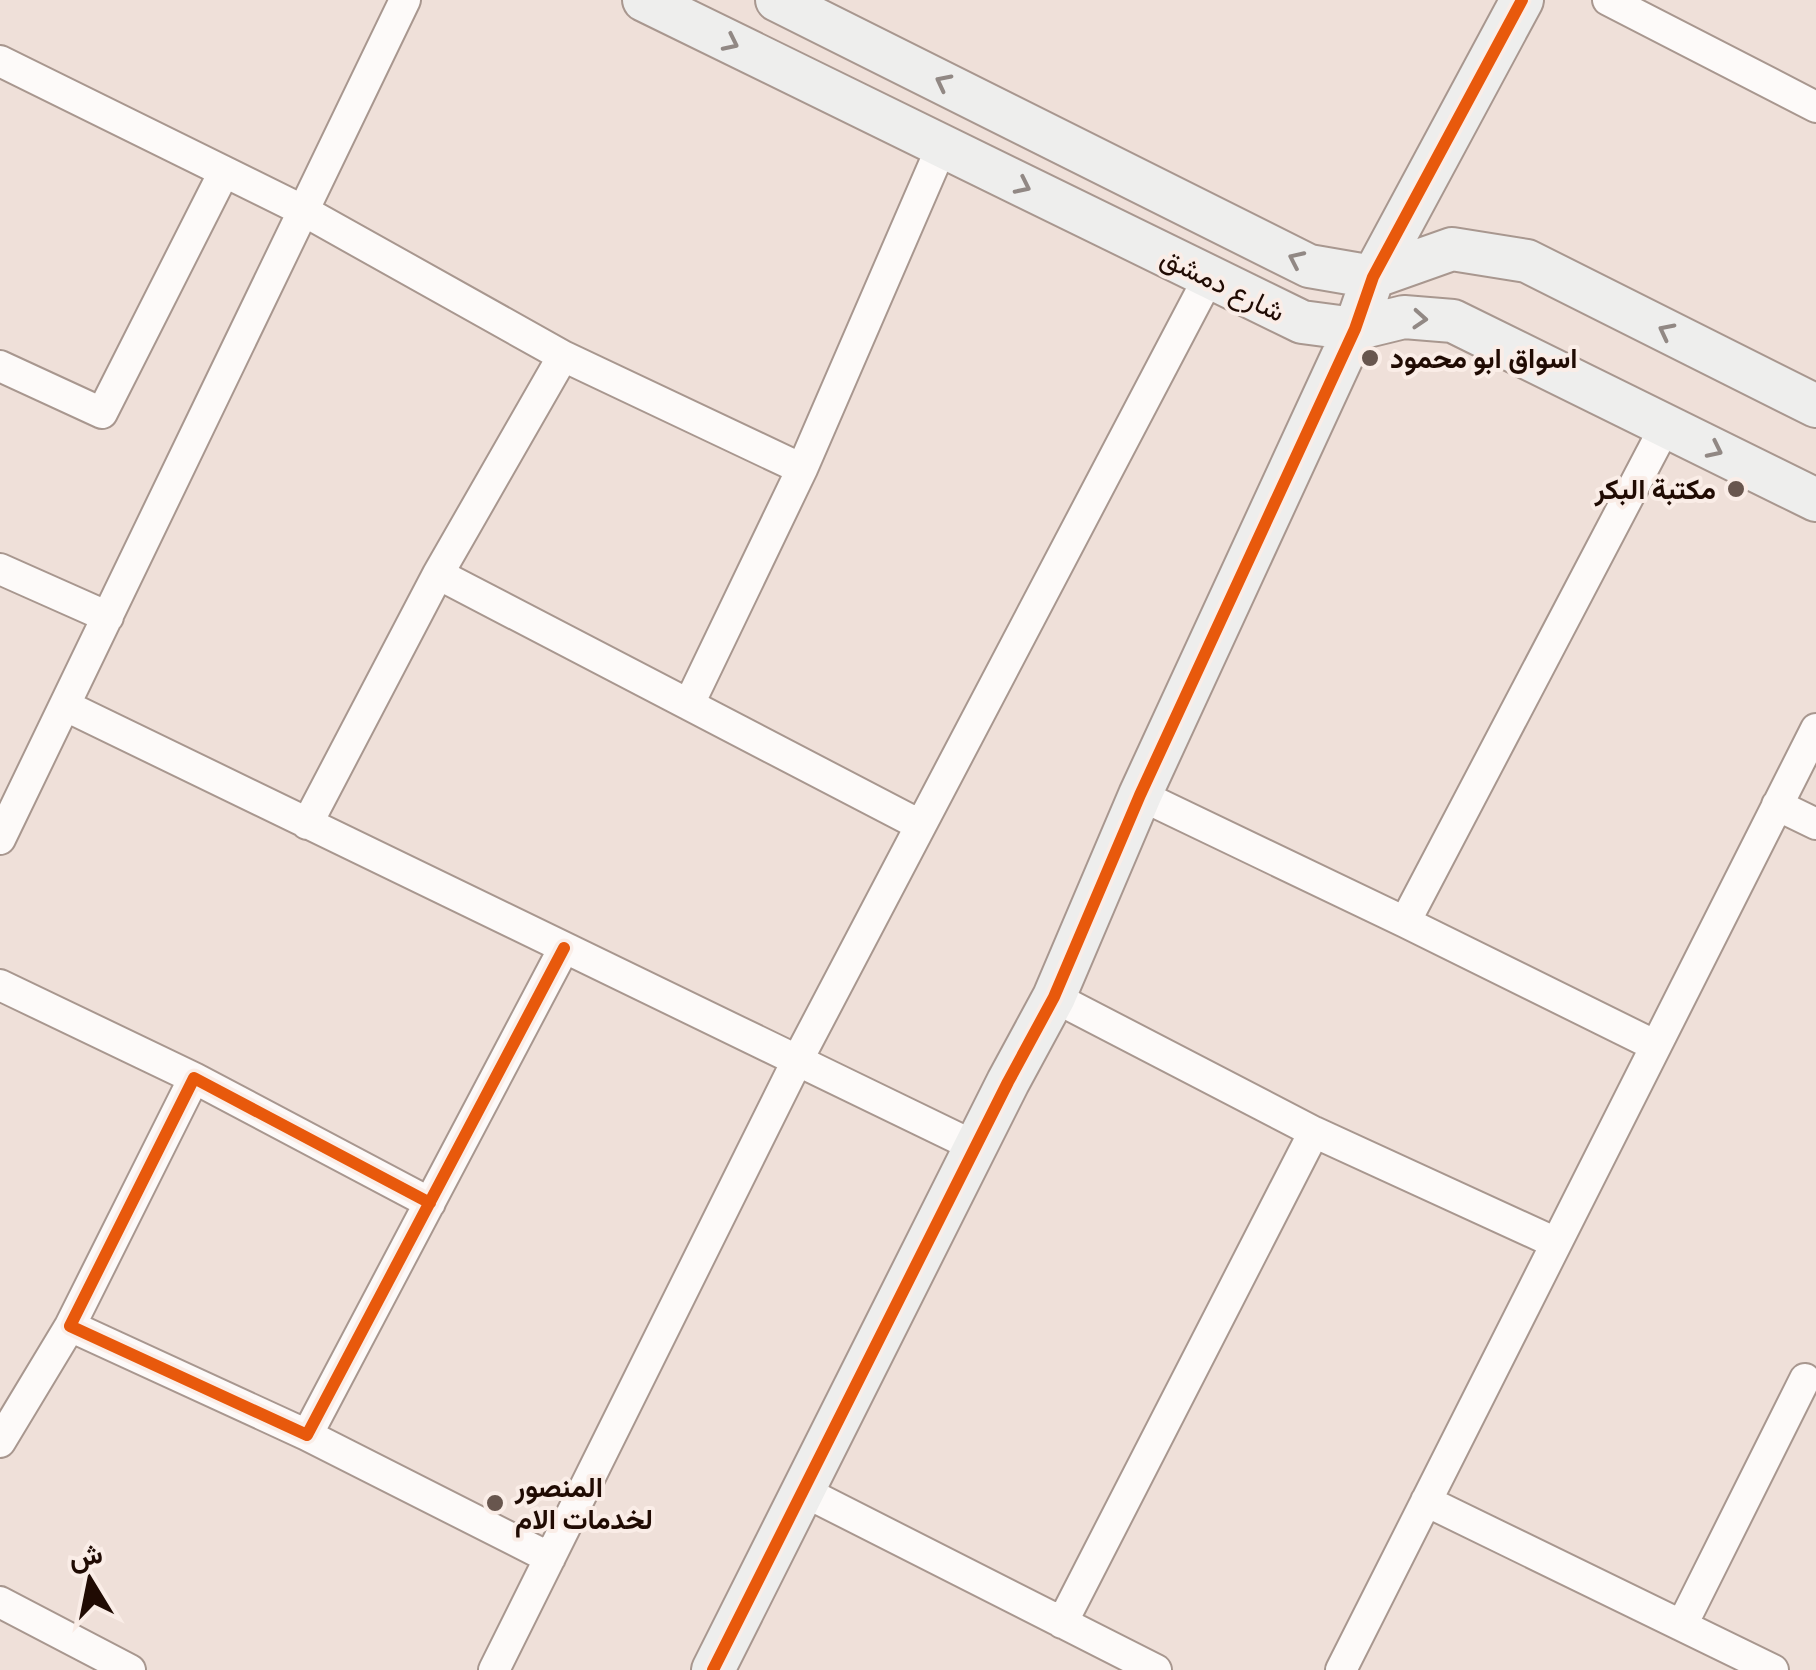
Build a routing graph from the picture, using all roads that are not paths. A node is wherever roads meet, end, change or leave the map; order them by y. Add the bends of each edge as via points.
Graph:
1 (405, 0) edge
2 (644, 0) edge
3 (776, 0) edge
4 (1522, 0) edge
5 (1608, 0) edge
6 (0, 61) edge
7 (1816, 108) edge
8 (942, 146) junction
9 (224, 172) junction
10 (304, 211) junction
11 (1209, 277) junction
12 (1373, 277) junction
13 (1355, 329) junction
14 (563, 356) junction
15 (0, 366) edge
16 (1816, 406) edge
17 (1666, 426) junction
18 (802, 469) junction
19 (1816, 500) edge
20 (0, 569) edge
21 (438, 574) junction
22 (108, 617) junction
23 (689, 704) junction
24 (66, 706) junction
25 (1816, 729) edge
26 (1140, 795) junction
27 (1778, 805) junction
28 (307, 824) junction
29 (1816, 824) edge
30 (920, 825) junction
31 (0, 839) edge
32 (1405, 922) junction
33 (564, 948) junction
34 (0, 986) edge
35 (1054, 997) junction
36 (1656, 1046) junction
37 (797, 1060) junction
38 (194, 1078) junction
39 (1314, 1132) junction
40 (976, 1147) junction
41 (430, 1203) junction
42 (1556, 1243) junction
43 (70, 1326) junction
44 (1812, 1374) edge
45 (308, 1435) junction
46 (0, 1442) edge
47 (803, 1490) junction
48 (1426, 1501) junction
49 (550, 1558) junction
50 (0, 1602) edge
51 (1062, 1622) junction
52 (1682, 1625) junction
53 (130, 1670) edge
54 (494, 1670) edge
55 (712, 1670) edge
56 (1156, 1670) edge
57 (1341, 1670) edge
58 (1774, 1670) edge

1 - 10 street
2 -> 8 main road, شارع دمشق
12 -> 3 main road, شارع دمشق via 1310,266
4 - 12 main road
5 - 7 street
6 - 9 street
8 -> 11 main road, شارع دمشق
8 - 18 street
9 - 10 street
9 - 15 street via 102,413
10 - 14 street
10 - 22 street
11 - 13 main road, شارع دمشق via 1302,322
11 - 30 street
12 - 13 main road
16 -> 12 main road, شارع دمشق via 1527,261 1452,249
13 -> 17 main road, شارع دمشق via 1404,318 1452,321
13 - 26 main road
14 - 18 street
14 - 21 street
17 -> 19 main road, شارع دمشق
17 - 32 street
18 - 23 street
20 - 22 street
21 - 23 street
21 - 28 street
22 - 24 street
23 - 30 street
24 - 28 street
24 - 31 street
25 - 27 street
26 - 32 street
26 - 35 main road
27 - 29 street
27 - 36 street
28 - 33 street
30 - 37 street
32 - 36 street
33 - 37 street
33 - 41 street
34 - 38 street
35 - 39 street
35 - 40 main road
36 - 42 street
37 - 40 street
37 - 49 street
38 - 41 street
38 - 43 street
39 - 42 street
39 - 51 street
40 - 47 main road
41 - 45 street
42 - 48 street
43 - 45 street
43 - 46 street
44 - 52 street
45 - 49 street
47 - 51 street
47 - 55 main road
48 - 52 street
48 - 57 street
49 - 54 street
50 - 53 street
51 - 56 street
52 - 58 street

